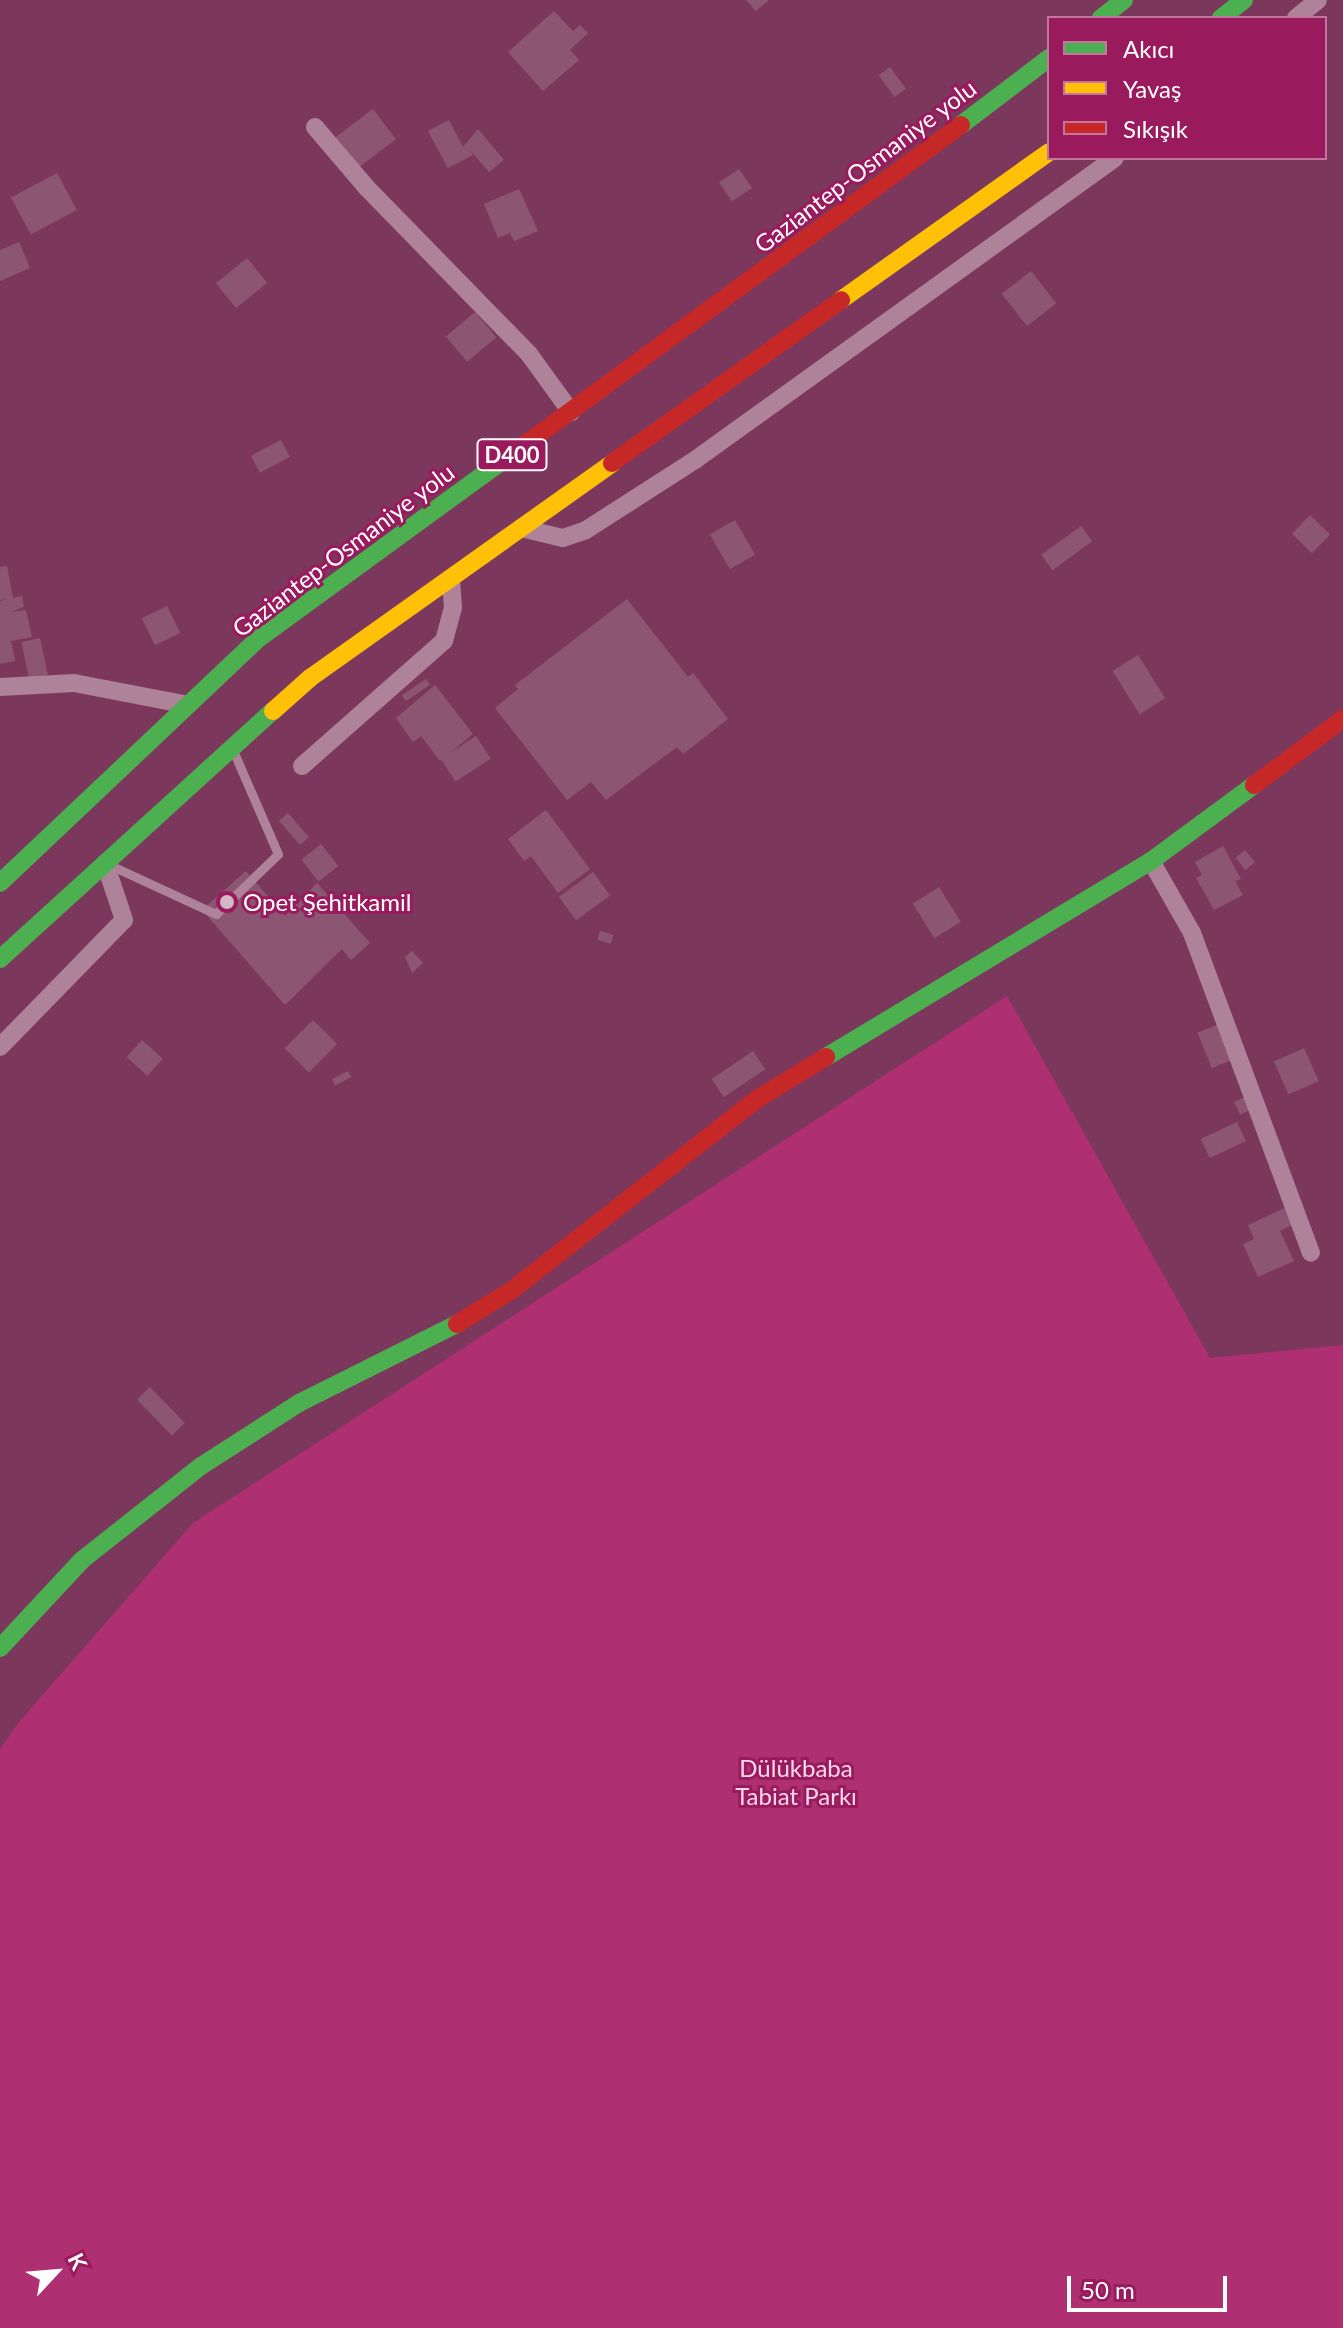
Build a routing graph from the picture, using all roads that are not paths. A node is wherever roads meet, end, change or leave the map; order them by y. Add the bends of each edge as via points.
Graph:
1 (1124, 0) edge
2 (1244, 0) edge
3 (1318, 0) edge
4 (1104, 16) edge
5 (1224, 16) edge
6 (1298, 16) edge
7 (1047, 59) edge
8 (315, 127) dead end
9 (1047, 153) edge
10 (1112, 160) edge
11 (571, 412) junction
12 (521, 528) junction
13 (451, 578) junction
14 (0, 687) edge
15 (188, 705) junction
16 (1343, 719) edge
17 (232, 748) junction
18 (302, 766) dead end
19 (1151, 861) junction
20 (105, 863) junction
21 (0, 883) edge
22 (0, 959) edge
23 (0, 1047) edge
24 (1311, 1253) dead end
25 (0, 1648) edge

1 - 4 main road
2 - 5 main road
3 - 6 street
7 - 11 main road, Gaziantep-Osmaniye yolu / D400
8 - 11 street via 367,188 529,354
9 - 12 main road, D400
10 - 12 street via 707,451 586,530 563,538
11 - 15 main road, Gaziantep-Osmaniye yolu / D400 via 258,639
12 - 13 main road, D400
13 - 17 main road, D400 via 310,678
13 - 18 street via 453,608 444,641
14 - 15 street via 74,683
15 - 21 main road, Gaziantep-Osmaniye yolu / D400
16 - 19 main road
17 - 20 main road, D400
17 - 20 lane via 278,854 216,914
19 - 24 street via 1192,933
19 - 25 main road via 757,1099 512,1290 421,1346 299,1403 201,1466 82,1560
20 - 22 main road, D400
20 - 23 street via 124,920

